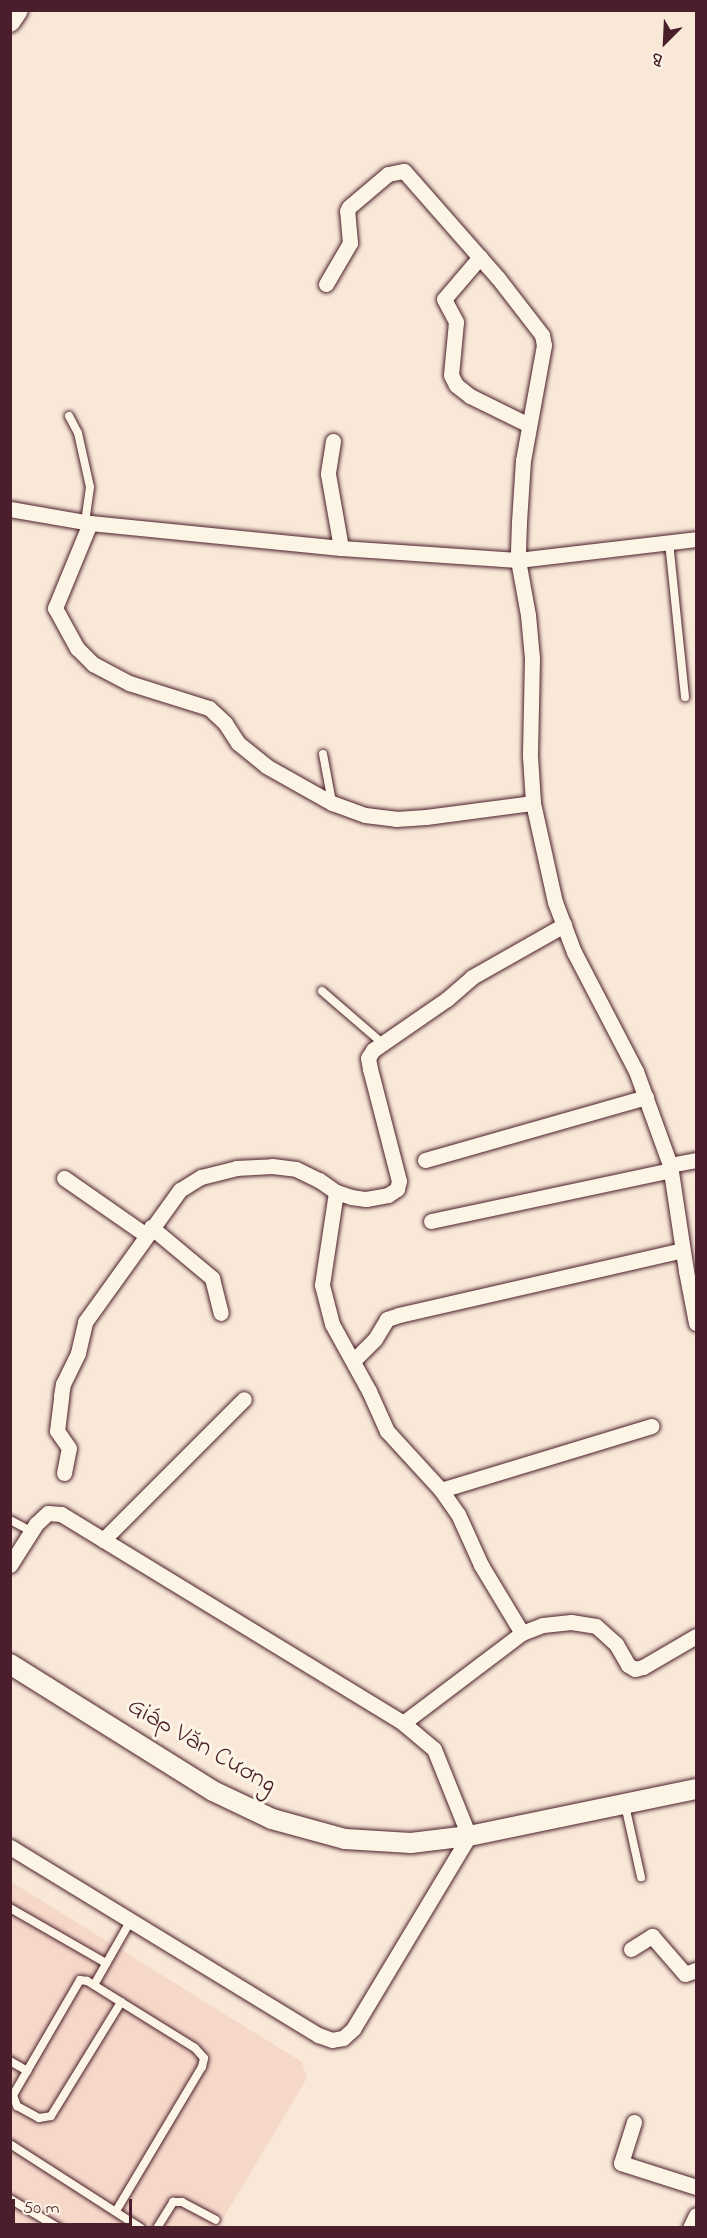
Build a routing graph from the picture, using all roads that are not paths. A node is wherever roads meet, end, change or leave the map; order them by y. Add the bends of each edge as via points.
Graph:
1 (18, 10) edge
2 (10, 22) edge
3 (480, 257) junction
4 (326, 284) dead end
5 (69, 416) dead end
6 (529, 425) junction
7 (333, 441) dead end
8 (10, 509) edge
9 (87, 522) junction
10 (696, 539) edge
11 (669, 542) junction
12 (341, 548) junction
13 (518, 560) junction
14 (685, 697) dead end
15 (323, 754) dead end
16 (332, 803) junction
17 (533, 803) junction
18 (564, 925) junction
19 (322, 991) dead end
20 (382, 1043) junction
21 (646, 1097) junction
22 (425, 1160) dead end
23 (696, 1160) edge
24 (670, 1167) junction
25 (64, 1178) dead end
26 (336, 1192) junction
27 (431, 1221) dead end
28 (148, 1231) junction
29 (682, 1250) junction
30 (221, 1313) dead end
31 (696, 1323) edge
32 (353, 1361) junction
33 (244, 1399) dead end
34 (651, 1426) dead end
35 (64, 1473) dead end
36 (441, 1490) junction
37 (10, 1520) edge
38 (31, 1531) junction
39 (103, 1540) junction
40 (10, 1565) edge
41 (522, 1633) junction
42 (696, 1636) edge
43 (10, 1664) edge
44 (403, 1723) junction
45 (696, 1789) edge
46 (625, 1805) junction
47 (469, 1836) junction
48 (10, 1847) edge
49 (640, 1877) dead end
50 (10, 1908) edge
51 (130, 1922) junction
52 (631, 1949) dead end
53 (106, 1963) junction
54 (696, 1970) edge
55 (94, 1984) junction
56 (121, 2001) junction
57 (10, 2061) edge
58 (27, 2071) junction
59 (634, 2122) dead end
60 (10, 2144) edge
61 (696, 2187) edge
62 (10, 2199) edge
63 (116, 2211) junction
64 (696, 2215) edge
65 (216, 2220) dead end
66 (59, 2228) edge
67 (141, 2228) edge
68 (157, 2228) edge
69 (690, 2228) edge

1 - 2 street
3 - 4 street via 414,180 404,171 396,170 347,212 350,243
3 - 6 street via 542,335
3 - 6 street via 444,299 456,322 451,375 456,385 470,396
5 - 9 lane via 78,433 90,487
6 - 13 street via 520,489
7 - 12 street via 328,474
8 - 9 street
9 - 12 street
9 - 16 street via 55,608 77,648 93,664 129,683 209,708 238,743 267,766
10 - 11 street
11 - 13 street
11 - 14 lane
12 - 13 street
13 - 17 street via 532,658
15 - 16 lane
16 - 17 street via 365,815 396,819
17 - 18 street via 555,902
18 - 20 street via 472,977
18 - 21 street
19 - 20 lane
20 - 26 street via 369,1058 399,1181 397,1189 366,1199
21 - 22 street
21 - 24 street
23 - 24 street
24 - 27 street
24 - 29 street
25 - 28 street
26 - 28 street via 296,1169 236,1168 201,1177 180,1190
26 - 32 street via 322,1285 332,1324
28 - 30 street via 212,1278
28 - 35 street via 85,1322 78,1353 63,1384 57,1431 69,1448
29 - 31 street
29 - 32 street via 399,1314 387,1320 375,1340
32 - 36 street via 387,1431
33 - 39 street
34 - 36 street
36 - 41 street
37 - 38 lane
38 - 39 street via 48,1514 61,1514
38 - 40 street
39 - 44 street
41 - 42 street via 543,1625 571,1622 596,1626 616,1644 628,1665 636,1669
41 - 44 street
43 - 47 street, Giáp Văn Cương via 213,1791 272,1819 345,1839 411,1843
44 - 47 street via 434,1749
45 - 46 street, Giáp Văn Cương
46 - 47 street, Giáp Văn Cương
46 - 49 lane
47 - 51 street via 353,2029 343,2038 332,2040 318,2035
48 - 51 street
50 - 53 lane
51 - 53 lane
52 - 54 street via 652,1936 685,1974
53 - 55 lane
55 - 56 lane
55 - 58 lane via 80,1980 76,1984
56 - 58 lane via 51,2116 45,2119 17,2106 14,2100
56 - 63 lane via 195,2048 204,2058
57 - 58 lane
59 - 61 street via 621,2163
60 - 63 lane
62 - 66 lane
63 - 67 lane
64 - 69 street
65 - 68 lane via 182,2202 173,2202

